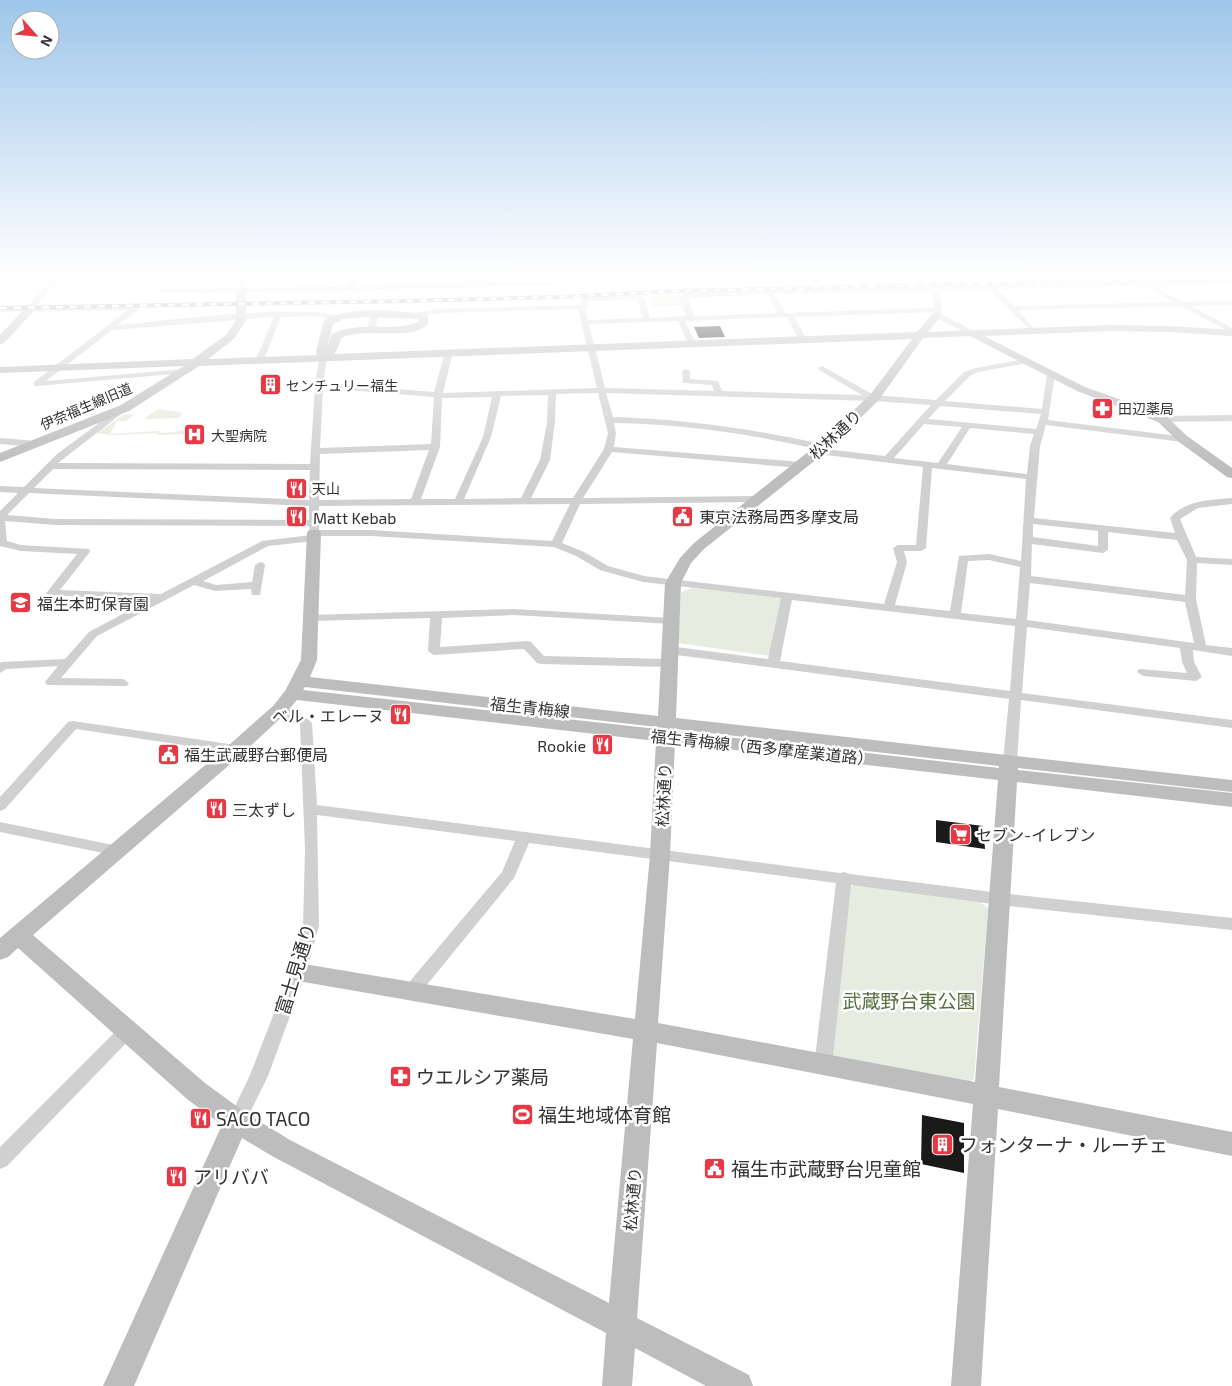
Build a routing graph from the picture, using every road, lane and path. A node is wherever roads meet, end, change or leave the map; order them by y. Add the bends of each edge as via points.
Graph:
1 (96, 339) edge
2 (228, 339) edge
3 (268, 339) edge
4 (324, 339) edge
5 (335, 339) edge
6 (588, 339) edge
7 (690, 339) edge
8 (841, 339) edge
9 (917, 339) edge
10 (982, 339) edge
11 (803, 340) joint
12 (692, 344) junction
13 (590, 348) junction
14 (449, 352) junction
15 (323, 357) junction
16 (260, 359) junction
17 (1024, 360) junction
18 (200, 361) junction
19 (57, 367) junction
20 (822, 368) dead end
21 (0, 370) edge
22 (185, 371) junction
23 (686, 371) dead end
24 (1050, 374) junction
25 (317, 385) junction
26 (600, 390) junction
27 (552, 392) junction
28 (719, 394) junction
29 (497, 395) junction
30 (438, 396) junction
31 (874, 398) junction
32 (937, 404) junction
33 (125, 408) junction
34 (1045, 417) junction
35 (1232, 418) edge
36 (1162, 419) junction
37 (609, 420) junction
38 (922, 421) junction
39 (967, 426) junction
40 (1040, 432) junction
41 (1183, 440) junction
42 (0, 441) edge
43 (36, 444) junction
44 (435, 447) junction
45 (609, 448) junction
46 (820, 449) junction
47 (315, 451) junction
48 (0, 458) edge
49 (887, 460) junction
50 (928, 464) junction
51 (801, 465) junction
52 (50, 466) junction
53 (941, 466) junction
54 (315, 467) junction
55 (1232, 474) edge
56 (1031, 477) junction
57 (0, 490) edge
58 (25, 492) junction
59 (758, 500) junction
60 (525, 501) junction
61 (576, 501) junction
62 (1232, 501) edge
63 (416, 502) junction
64 (458, 502) junction
65 (314, 504) junction
66 (0, 518) edge
67 (1028, 520) junction
68 (0, 522) edge
69 (1103, 529) junction
70 (314, 531) junction
71 (1181, 537) junction
72 (1028, 540) junction
73 (556, 544) junction
74 (1192, 560) junction
75 (1232, 562) edge
76 (260, 565) dead end
77 (1026, 565) junction
78 (1025, 579) junction
79 (193, 581) junction
80 (673, 583) junction
81 (162, 597) junction
82 (787, 597) junction
83 (1190, 599) junction
84 (888, 608) junction
85 (436, 614) junction
86 (955, 616) junction
87 (310, 618) junction
88 (671, 620) junction
89 (1021, 623) junction
90 (1186, 645) junction
91 (1201, 647) junction
92 (1232, 652) edge
93 (669, 656) junction
94 (68, 662) junction
95 (774, 662) junction
96 (0, 669) edge
97 (1143, 672) dead end
98 (123, 683) dead end
99 (296, 688) junction
100 (1014, 694) junction
101 (279, 710) junction
102 (1232, 724) edge
103 (666, 729) junction
104 (236, 749) junction
105 (1009, 768) junction
106 (1232, 786) edge
107 (1232, 800) edge
108 (0, 806) edge
109 (310, 809) junction
110 (0, 827) edge
111 (524, 837) junction
112 (118, 851) junction
113 (660, 855) junction
114 (844, 878) junction
115 (1000, 899) junction
116 (1232, 924) edge
117 (18, 935) junction
118 (0, 951) edge
119 (298, 972) junction
120 (411, 992) junction
121 (128, 1030) junction
122 (646, 1031) junction
123 (823, 1066) junction
124 (985, 1094) junction
125 (237, 1121) junction
126 (1232, 1144) edge
127 (0, 1160) edge
128 (622, 1326) junction
129 (118, 1386) edge
130 (617, 1386) edge
131 (738, 1386) edge
132 (966, 1386) edge

1 - 19 street
2 - 18 street, 伊奈福生線旧道
3 - 16 street
4 - 15 street
5 - 15 street via 332,350
6 - 13 street
7 - 12 street
8 - 11 street
9 - 31 street, 松林通り
10 - 17 street
11 - 12 street
12 - 13 street
13 - 14 street
13 - 26 street
14 - 15 street
14 - 30 street
15 - 16 street
15 - 25 street
16 - 18 street
17 - 24 street
17 - 32 street via 967,374
18 - 19 street
18 - 22 street, 伊奈福生線旧道
19 - 21 street
19 - 22 street via 37,384
20 - 31 street
22 - 33 street, 伊奈福生線旧道
23 - 28 street via 686,381 716,383
24 - 34 street
24 - 36 street
25 - 30 street
25 - 47 street
26 - 27 street
26 - 28 street
26 - 37 street
27 - 29 street
27 - 60 street via 552,422 545,460
28 - 31 street
29 - 30 street
29 - 64 street via 487,437
30 - 44 street
31 - 32 street
31 - 46 street, 松林通り
32 - 34 street
32 - 38 street
33 - 43 street, 伊奈福生線旧道
33 - 52 street
34 - 40 street
34 - 41 street
35 - 36 street
36 - 41 street
37 - 45 street via 612,433
37 - 46 street via 742,430
38 - 39 street
38 - 49 street
39 - 40 street
39 - 53 street
40 - 56 street
41 - 55 street
42 - 43 street
43 - 48 street, 伊奈福生線旧道
44 - 47 street
44 - 63 street
45 - 51 street
45 - 61 street
46 - 49 street
46 - 51 street, 松林通り
47 - 54 street
49 - 50 street
50 - 53 street
50 - 84 street via 921,548 898,548 902,562
51 - 59 street, 松林通り
52 - 54 street
52 - 58 street
53 - 56 street
54 - 65 street
56 - 67 street
57 - 58 street
58 - 65 street
58 - 66 street
59 - 61 street
59 - 80 street, 松林通り via 699,546 685,561
60 - 61 street
60 - 64 street
61 - 73 street
62 - 71 street via 1185,508 1175,518
63 - 64 street
63 - 65 street
65 - 70 street
66 - 70 street
67 - 69 street
67 - 72 street
68 - 81 street via 2,543 21,548 85,551 52,593
69 - 71 street
69 - 72 street via 1103,550
70 - 73 street
70 - 79 street via 266,543
70 - 87 street
71 - 74 street
72 - 77 street
73 - 80 street via 615,573
74 - 75 street
74 - 83 street
76 - 79 street via 256,589 215,588
77 - 78 street
77 - 86 street via 988,558 963,558
78 - 83 street
78 - 89 street
79 - 81 street
80 - 82 street
80 - 88 street, 松林通り
81 - 94 street via 93,634
82 - 84 street
82 - 95 street
83 - 91 street
84 - 86 street
85 - 87 street
85 - 88 street via 514,612
85 - 93 street via 434,651 527,644 541,660
86 - 89 street
87 - 99 street via 309,660
88 - 93 street, 松林通り
89 - 90 street
89 - 100 street
90 - 91 street
90 - 97 street via 1188,662 1196,677
91 - 92 street
93 - 95 street
93 - 103 street, 松林通り
94 - 96 street via 2,666
94 - 98 street via 51,682
95 - 100 street
99 - 101 street
99 - 103 street, 福生青梅線（西多摩産業道路）
100 - 102 street
100 - 105 street
101 - 104 street
101 - 109 street, 富士見通り via 306,723
103 - 105 street, 福生青梅線（西多摩産業道路）
103 - 105 street, 福生青梅線（西多摩産業道路） via 760,733
103 - 113 street, 松林通り
104 - 108 street via 73,725
104 - 112 street
105 - 106 street, 福生青梅線（西多摩産業道路）
105 - 107 street, 福生青梅線（西多摩産業道路）
105 - 115 street
109 - 111 street
109 - 119 street, 富士見通り via 311,926
110 - 112 street
111 - 113 street
111 - 120 street via 509,874
112 - 117 street
113 - 114 street
113 - 122 street, 松林通り
114 - 115 street
114 - 123 street
115 - 116 street
115 - 124 street
117 - 118 street
117 - 121 street
119 - 120 street
119 - 125 street, 富士見通り via 259,1076
120 - 122 street
121 - 125 street via 196,1091
121 - 127 street
122 - 123 street
122 - 128 street, 松林通り
123 - 124 street
124 - 126 street
124 - 132 street
125 - 128 street via 281,1148
125 - 129 street
128 - 130 street, 松林通り
128 - 131 street

